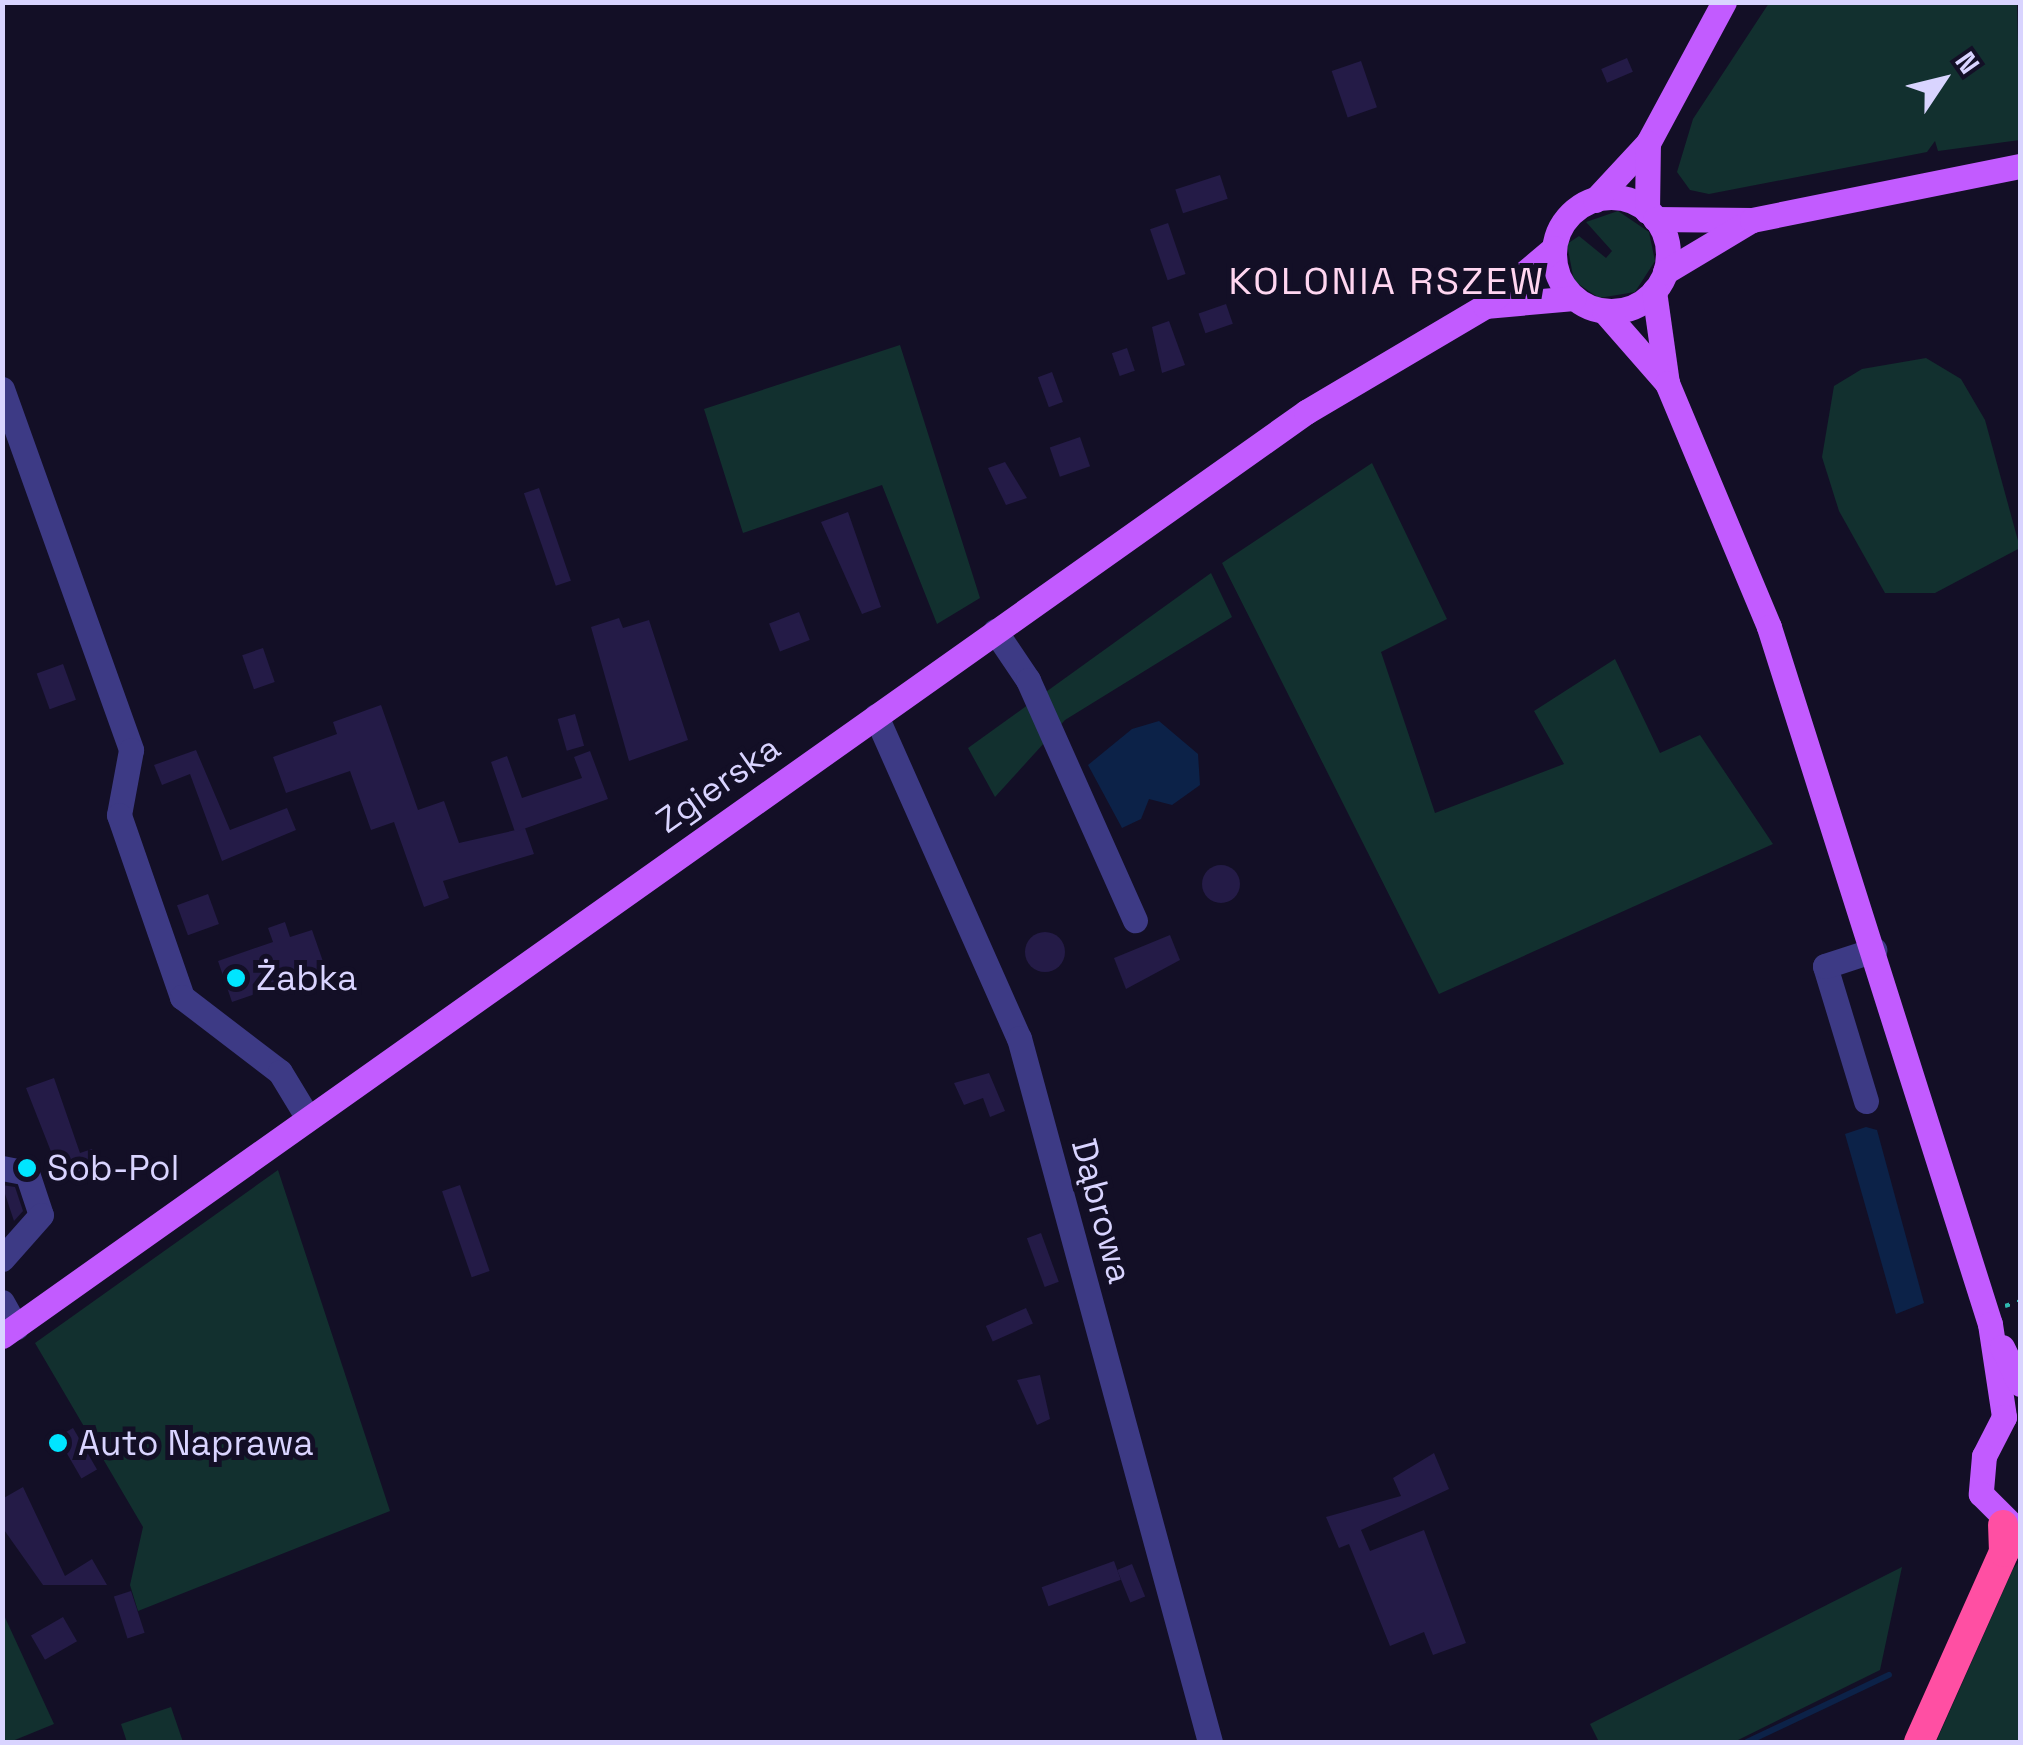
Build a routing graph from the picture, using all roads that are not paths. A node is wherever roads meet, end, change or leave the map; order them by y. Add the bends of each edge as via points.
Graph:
1 (1724, 2) edge
2 (1648, 143) junction
3 (2020, 166) edge
4 (1595, 200) junction
5 (1651, 215) junction
6 (1752, 220) junction
7 (1554, 248) junction
8 (1659, 281) junction
9 (1574, 298) junction
10 (1485, 306) junction
11 (1604, 311) junction
12 (1668, 383) junction
13 (2, 389) edge
14 (995, 631) junction
15 (876, 716) junction
16 (1135, 920) dead end
17 (1874, 950) junction
18 (1866, 1101) dead end
19 (308, 1118) junction
20 (2, 1168) edge
21 (2, 1259) edge
22 (2, 1302) edge
23 (1990, 1324) junction
24 (9, 1332) edge
25 (2020, 1384) edge
26 (2020, 1425) edge
27 (1995, 1440) junction
28 (2012, 1530) edge
29 (1210, 1742) edge
30 (1919, 1742) edge

1 - 2 main road
2 - 4 main road
2 - 5 main road
3 - 6 main road
4 - 5 main road
4 - 7 main road via 1567,218
5 - 6 main road
5 - 8 main road
6 - 8 main road
7 - 9 main road
7 - 10 main road, Zgierska
8 - 11 main road
8 - 12 main road
9 - 10 main road, Zgierska
9 - 11 main road
10 - 14 main road, Zgierska via 1343,386
11 - 12 main road
12 - 17 main road via 1769,626
13 - 19 street via 131,750 119,815 182,998 280,1072
14 - 15 main road, Zgierska
14 - 16 street via 1028,680
15 - 19 main road, Zgierska
15 - 29 street, Dąbrowa via 1019,1038
17 - 18 street via 1825,966
17 - 23 main road
19 - 24 main road, Zgierska
20 - 21 street via 27,1173 41,1215
22 - 24 street
23 - 25 main road
23 - 27 main road via 2004,1417
26 - 27 main road
27 - 28 main road via 1980,1475
28 - 30 highway

